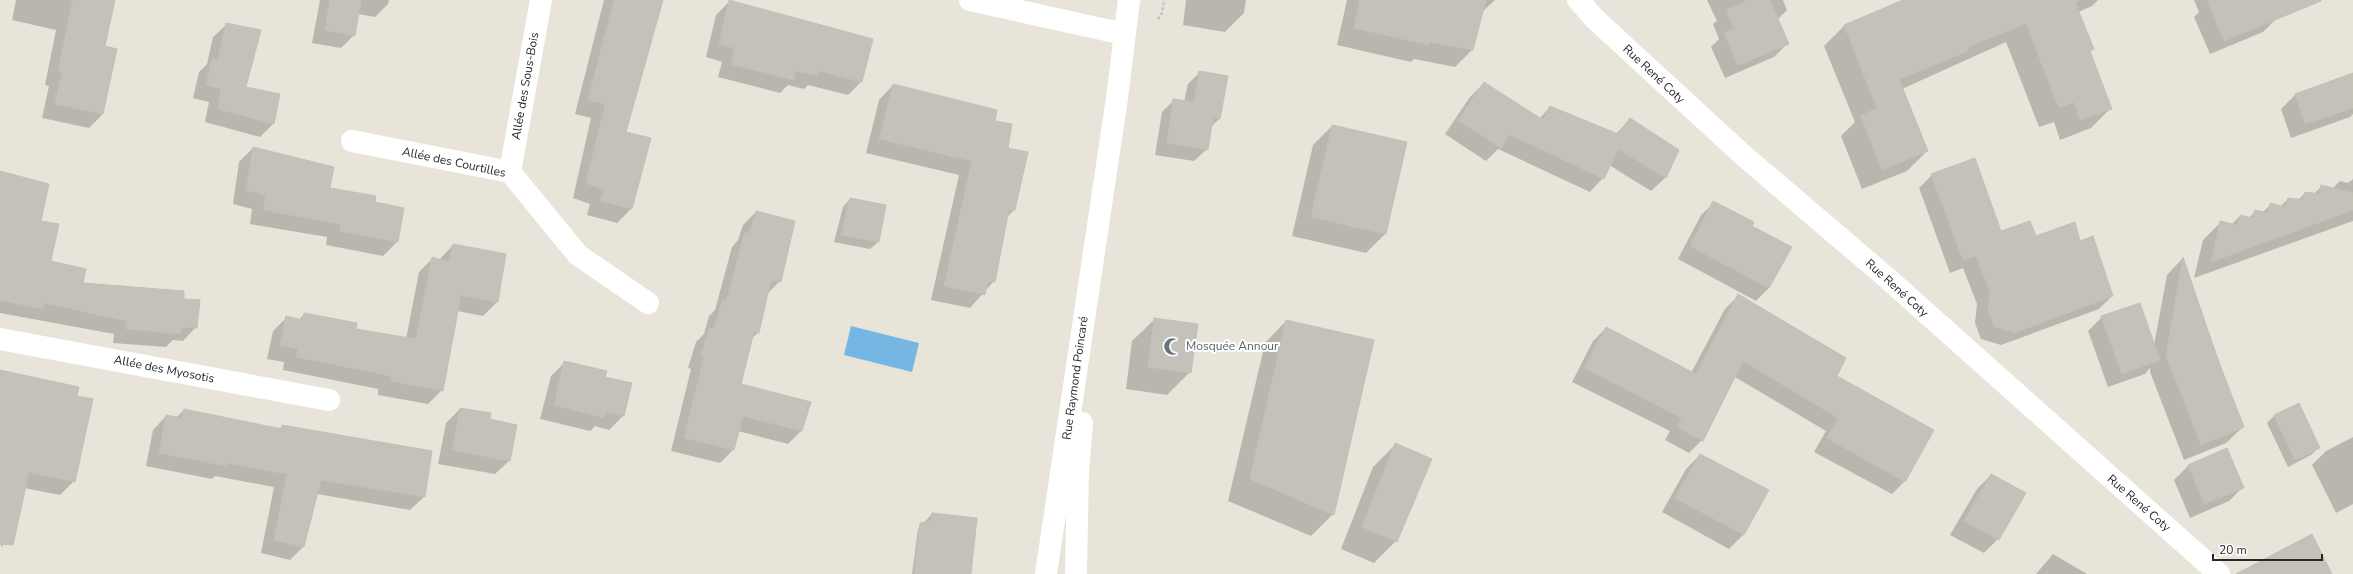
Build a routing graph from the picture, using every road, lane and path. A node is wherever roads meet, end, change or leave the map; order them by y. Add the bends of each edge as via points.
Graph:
1 (541, 0) edge
2 (970, 0) edge
3 (1129, 0) edge
4 (1578, 0) edge
5 (1124, 34) junction
6 (352, 141) dead end
7 (510, 172) junction
8 (1104, 182) junction
9 (648, 303) dead end
10 (0, 339) edge
11 (329, 400) dead end
12 (1046, 574) edge
13 (1076, 574) edge
14 (2219, 574) edge

1 - 7 street, Allée des Sous-Bois
2 - 5 street
3 - 5 street, Rue Raymond Poincaré
4 - 14 street, Rue René Coty via 1595,19 1744,156 1886,276
5 - 8 street, Rue Raymond Poincaré
6 - 7 street, Allée des Courtilles
7 - 9 street, Allée des Courtilles via 578,255
8 - 12 street, Rue Raymond Poincaré
8 - 13 street, Rue Raymond Poincaré via 1078,471
10 - 11 street, Allée des Myosotis

